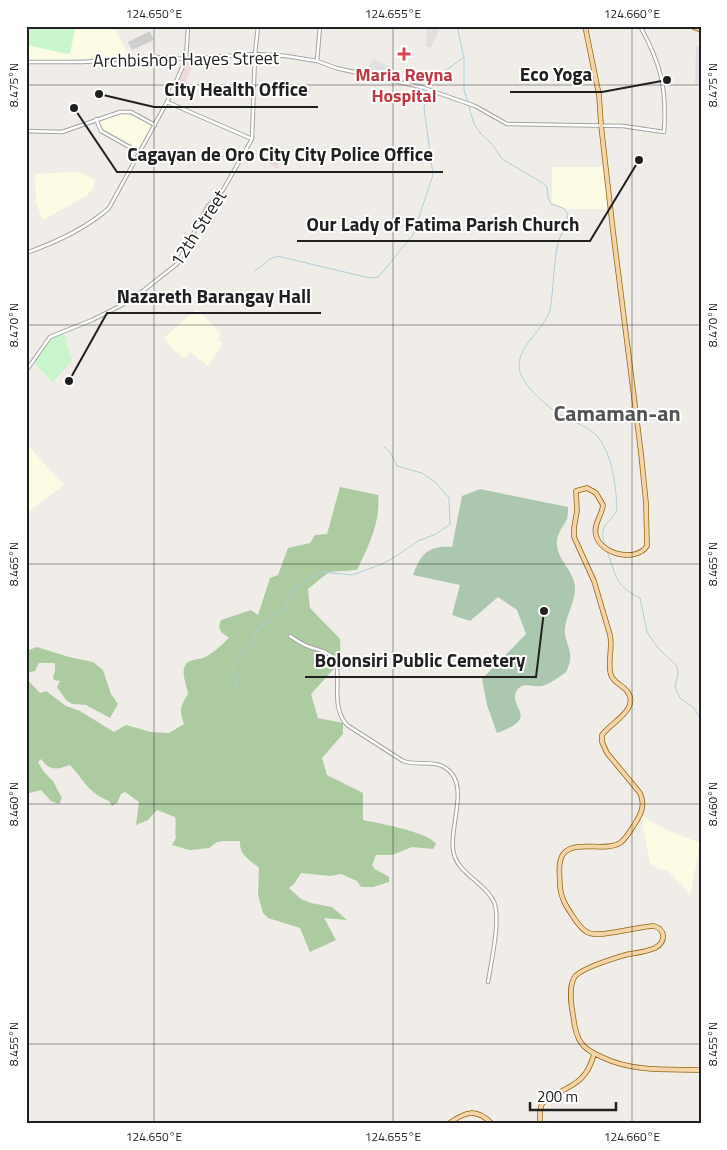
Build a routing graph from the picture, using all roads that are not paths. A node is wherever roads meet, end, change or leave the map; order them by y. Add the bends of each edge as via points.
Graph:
1 (188, 26) edge
2 (258, 26) edge
3 (320, 26) edge
4 (585, 26) edge
5 (621, 26) edge
6 (630, 26) edge
7 (640, 26) edge
8 (691, 26) edge
9 (701, 30) edge
10 (255, 54) junction
11 (186, 59) junction
12 (26, 62) edge
13 (317, 62) junction
14 (167, 102) junction
15 (96, 119) junction
16 (155, 125) junction
17 (601, 125) junction
18 (26, 131) edge
19 (252, 139) junction
20 (140, 153) junction
21 (26, 253) edge
22 (26, 371) edge
23 (290, 636) dead end
24 (488, 982) dead end
25 (594, 1054) junction
26 (701, 1070) edge
27 (448, 1124) edge
28 (492, 1124) edge
29 (540, 1124) edge

1 - 11 street
2 - 10 street, 12th Street
3 - 13 street
4 - 17 main road via 598,84
5 - 6 main road
7 - 17 street, Archbishop Hayes Street via 653,49 663,82 664,132
8 - 9 main road
10 - 11 street, Archbishop Hayes Street
10 - 13 street, Archbishop Hayes Street
10 - 19 street, 12th Street
11 - 12 street, Archbishop Hayes Street via 156,57
11 - 14 street
13 - 17 street, Archbishop Hayes Street via 431,91 470,104 507,124
14 - 16 street
14 - 19 street
15 - 16 street via 128,112
15 - 18 street via 62,132
15 - 20 street via 101,131
16 - 20 street
17 - 25 main road via 641,453 647,543 645,549 635,554 607,550 599,544 596,524 603,508 602,502 587,488 576,490 574,537 594,582 610,635 610,673 628,692 630,700 625,713 602,735 602,742 607,753 640,793 643,808 621,842 612,846 574,848 566,852 560,861 561,894 574,919 588,933 654,926 664,935 654,948 575,976 572,987 574,1024 580,1042
19 - 22 street, 12th Street via 223,190 208,206 175,267 120,306 50,337
20 - 21 street via 109,208 52,243
23 - 24 street via 334,658 338,708 348,725 403,761 439,764 454,777 458,795 453,853 459,865 491,897 495,906 494,947
25 - 26 main road via 623,1066
25 - 29 main road via 582,1079 543,1102
27 - 28 main road via 473,1112

